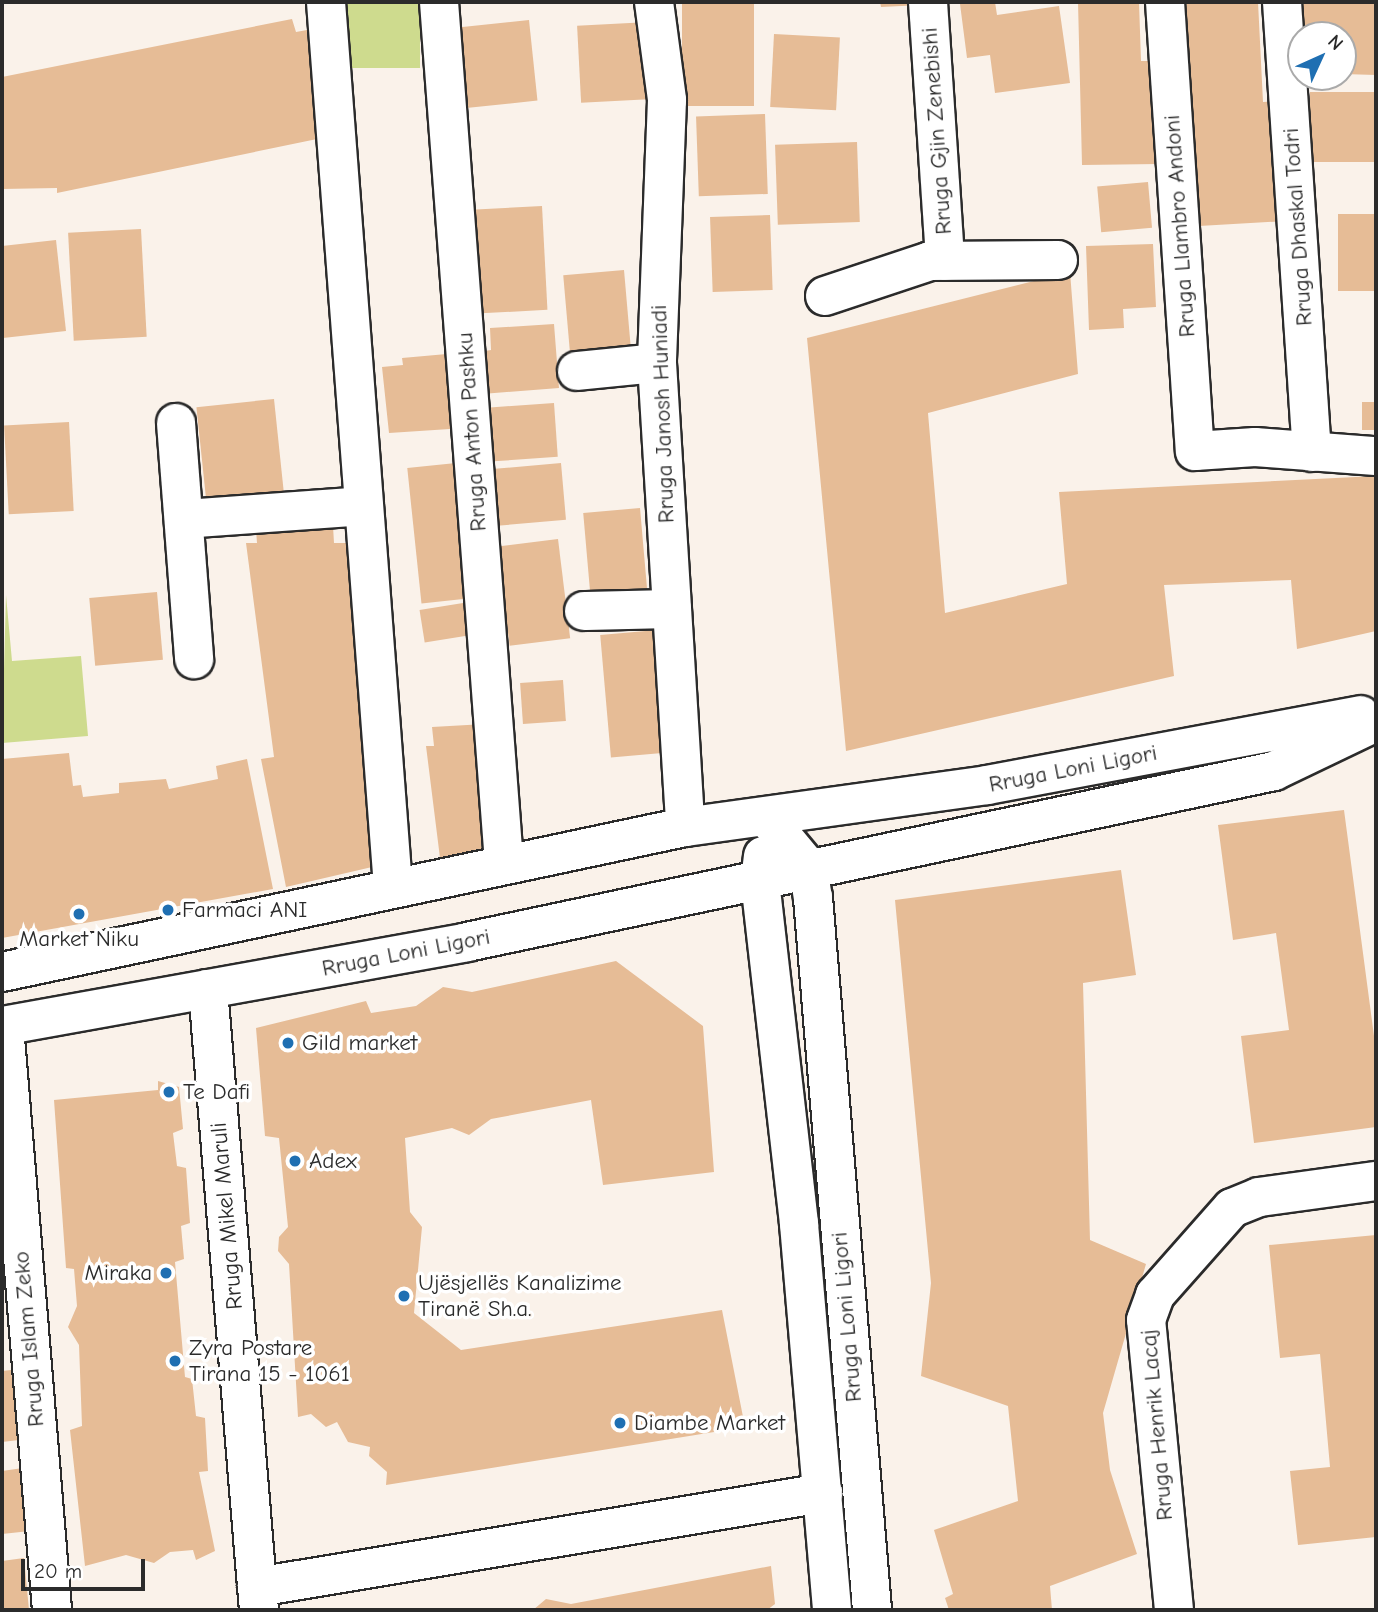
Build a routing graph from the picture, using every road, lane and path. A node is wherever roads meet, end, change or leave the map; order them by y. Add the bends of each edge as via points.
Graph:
1 (326, 2) edge
2 (439, 2) edge
3 (654, 2) edge
4 (928, 2) edge
5 (1164, 2) edge
6 (1282, 2) edge
7 (945, 260) junction
8 (1058, 260) dead end
9 (825, 296) dead end
10 (657, 363) junction
11 (577, 371) dead end
12 (176, 423) dead end
13 (1312, 452) junction
14 (1376, 456) edge
15 (364, 506) junction
16 (184, 519) junction
17 (672, 609) junction
18 (584, 611) dead end
19 (194, 659) dead end
20 (1376, 712) edge
21 (1376, 722) edge
22 (768, 819) junction
23 (685, 827) junction
24 (504, 862) junction
25 (808, 867) junction
26 (760, 881) junction
27 (393, 887) junction
28 (2, 972) edge
29 (208, 989) junction
30 (3, 1026) edge
31 (1376, 1181) edge
32 (823, 1493) junction
33 (257, 1604) edge
34 (52, 1610) edge
35 (832, 1610) edge
36 (872, 1610) edge
37 (1174, 1610) edge

1 - 15 street
2 - 24 street, Rruga Anton Pashku
3 - 10 street, Rruga Janosh Huniadi via 667,100
4 - 7 street, Rruga Gjin Zenebishi
5 - 13 street, Rruga Llambro Andoni via 1195,451
6 - 13 street, Rruga Dhaskal Todri
7 - 8 street, Rruga Gjin Zenebishi
7 - 9 street, Rruga Gjin Zenebishi via 900,267
10 - 11 street
10 - 17 street, Rruga Janosh Huniadi
12 - 16 street
13 - 14 street
15 - 16 street
15 - 27 street
16 - 19 street
17 - 18 street
17 - 23 street, Rruga Janosh Huniadi
20 - 22 street, Rruga Loni Ligori
21 - 25 street, Rruga Loni Ligori via 1275,771
22 - 23 street, Rruga Loni Ligori
22 - 25 street
22 - 26 street
23 - 24 street, Rruga Loni Ligori
24 - 27 street, Rruga Loni Ligori
25 - 26 street, Rruga Loni Ligori
25 - 36 street, Rruga Loni Ligori
26 - 29 street, Rruga Loni Ligori
26 - 32 street
27 - 28 street, Rruga Loni Ligori
29 - 30 street, Rruga Loni Ligori
29 - 33 street, Rruga Mikel Maruli
30 - 34 street, Rruga Islam Zeko
31 - 37 street, Rruga Henrik Lacaj via 1259,1197 1232,1208 1156,1295 1146,1320
32 - 33 street
32 - 35 street

